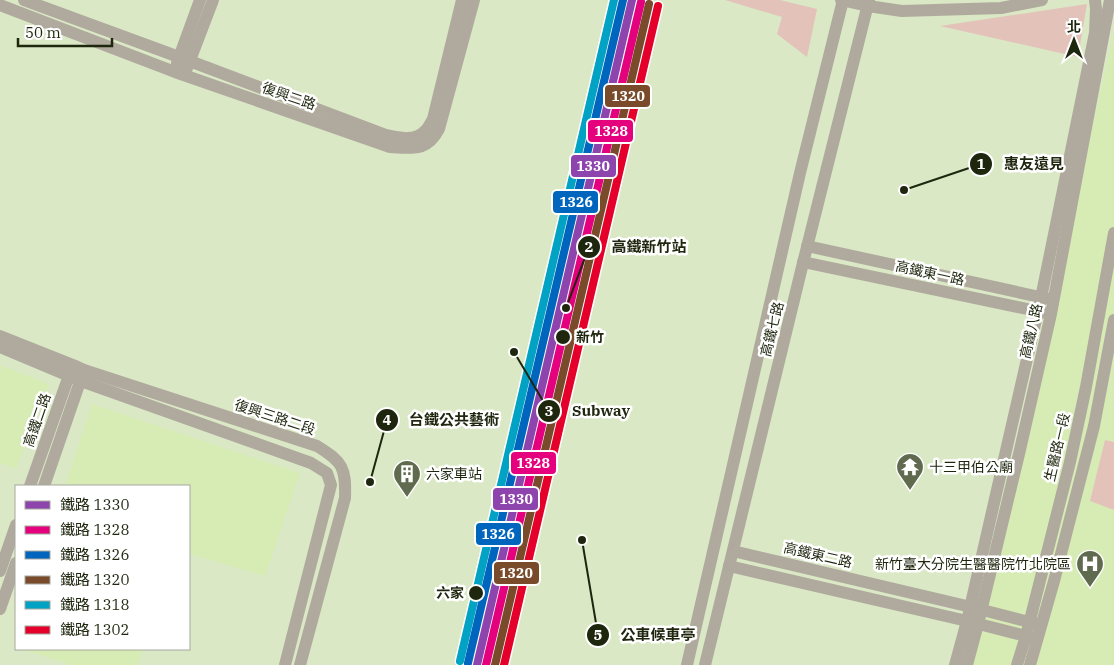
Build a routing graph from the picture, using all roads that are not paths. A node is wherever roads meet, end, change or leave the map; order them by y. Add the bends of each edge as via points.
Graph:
1 (24, 0) edge
2 (200, 0) edge
3 (213, 0) edge
4 (462, 0) edge
5 (474, 0) edge
6 (843, 0) edge
7 (1042, 0) edge
8 (1095, 0) edge
9 (1110, 0) edge
10 (868, 3) edge
11 (0, 5) edge
12 (184, 59) junction
13 (180, 74) junction
14 (1114, 233) edge
15 (807, 246) junction
16 (804, 262) junction
17 (1047, 299) junction
18 (1038, 311) junction
19 (1051, 314) junction
20 (1113, 325) edge
21 (1097, 326) junction
22 (0, 336) edge
23 (0, 348) edge
24 (77, 373) junction
25 (30, 485) edge
26 (44, 485) edge
27 (15, 528) edge
28 (733, 550) junction
29 (15, 566) edge
30 (730, 566) junction
31 (0, 571) edge
32 (976, 608) junction
33 (0, 609) edge
34 (973, 623) junction
35 (1035, 623) junction
36 (1032, 638) junction
37 (285, 665) edge
38 (300, 665) edge
39 (687, 665) edge
40 (705, 665) edge
41 (955, 665) edge
42 (967, 665) edge
43 (1017, 665) edge
44 (1030, 665) edge

1 - 12 street, 復興二路
2 - 12 street
3 - 12 street
4 - 12 street, 復興二路 via 432,119 426,131 415,138 386,135
5 - 13 street, 復興二路 via 439,129 434,138 418,148 390,147
6 - 10 street
6 - 39 street, 高鐵七路
7 - 10 street via 1002,8 902,11
8 - 17 street, 高鐵八路 via 1094,33
9 - 17 street, 高鐵八路
10 - 15 street, 高鐵七路
11 - 13 street, 復興二路
12 - 13 street
14 - 21 street, 生醫路一段
15 - 16 street, 高鐵七路
15 - 17 street, 高鐵東一路
16 - 18 street, 高鐵東一路
16 - 28 street, 高鐵七路
17 - 18 street, 高鐵八路
17 - 19 street, 高鐵八路
18 - 19 street, 高鐵東一路
18 - 32 street, 高鐵八路
19 - 32 street, 高鐵八路 via 1019,454
20 - 21 street
20 - 35 street, 生醫路一段 via 1094,426 1054,581
21 - 35 street, 生醫路一段
22 - 24 street, 復興三路二段
23 - 24 street, 復興三路二段
24 - 25 street, 高鐵二路
24 - 26 street, 高鐵二路
24 - 37 street, 復興三路二段 via 311,463 327,473 331,485
24 - 38 street, 復興三路二段 via 317,446 339,462 346,478 346,498
27 - 31 street
28 - 30 street, 高鐵七路
28 - 32 street, 高鐵東二路
29 - 33 street
30 - 34 street
30 - 40 street, 高鐵七路
32 - 34 street, 高鐵八路
32 - 35 street, 高鐵東二路
34 - 36 street
34 - 41 street, 高鐵八路
34 - 42 street, 高鐵八路
35 - 36 street, 生醫路一段
36 - 43 street, 生醫路一段
36 - 44 street, 生醫路一段

